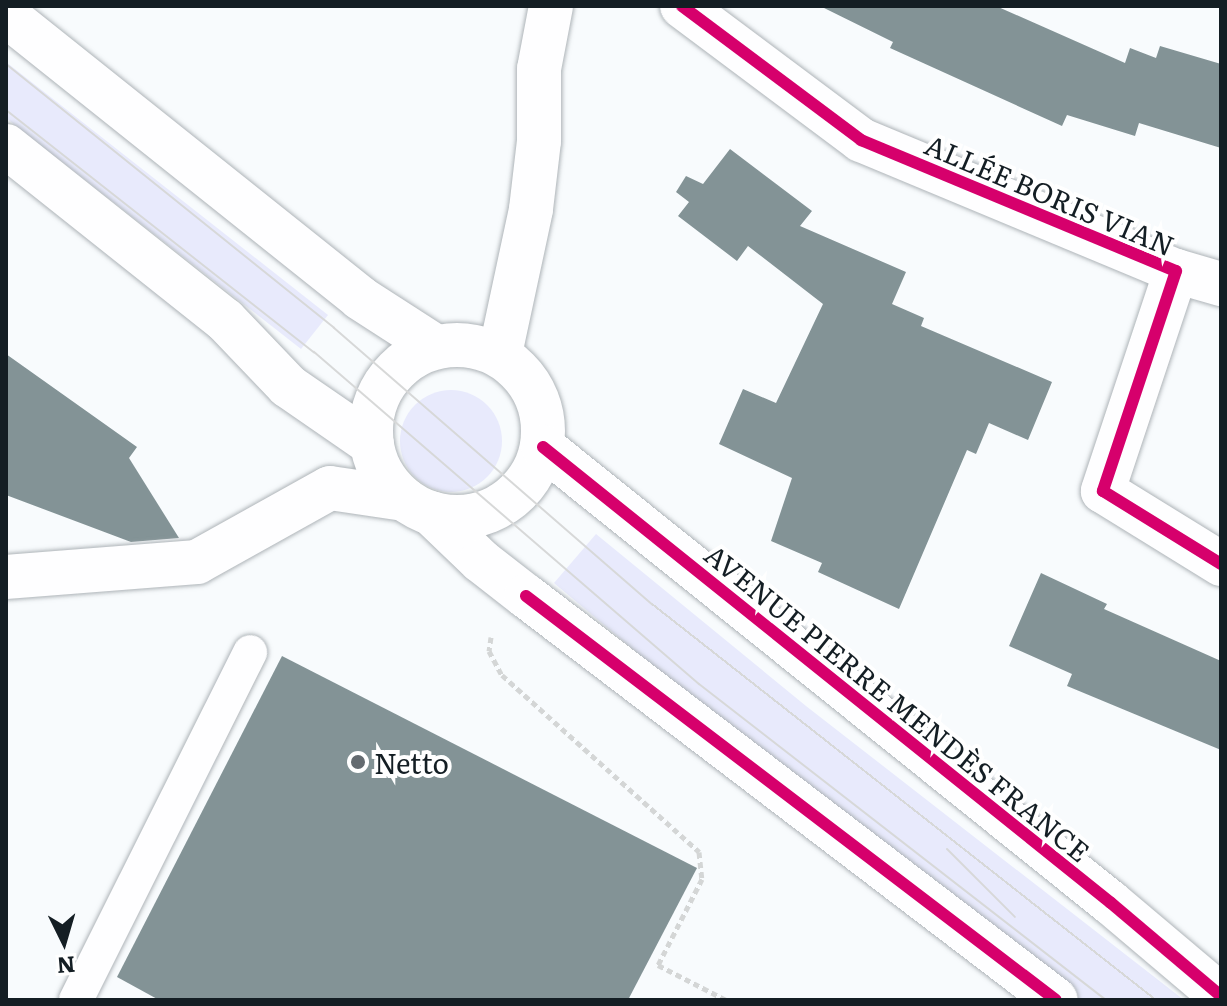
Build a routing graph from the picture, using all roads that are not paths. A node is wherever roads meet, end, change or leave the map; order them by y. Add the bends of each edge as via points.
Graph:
1 (551, 6) edge
2 (682, 6) edge
3 (6, 15) edge
4 (6, 146) edge
5 (1176, 271) junction
6 (1221, 284) edge
7 (436, 347) junction
8 (500, 354) junction
9 (372, 444) junction
10 (543, 447) junction
11 (418, 506) junction
12 (1221, 564) edge
13 (6, 577) edge
14 (250, 652) dead end
15 (1221, 996) edge
16 (76, 1000) edge
17 (1056, 1000) edge

1 - 8 main road via 539,69 539,141 531,209
2 - 5 main road, ALLÉE BORIS VIAN via 861,140
3 - 7 main road via 360,298
4 - 9 main road via 225,320 288,386
5 - 6 main road, ALLÉE BORIS VIAN
5 - 12 main road, ALLÉE BORIS VIAN via 1103,491
7 - 8 main road via 469,345
7 - 9 main road via 411,357 390,376 375,403
8 - 10 main road via 528,379 543,411
9 - 11 main road via 389,483
10 - 11 main road via 521,490 509,501 475,515 453,517
10 - 15 main road, AVENUE PIERRE MENDÈS FRANCE
11 - 13 main road via 330,488 197,562
11 - 17 main road via 514,587
14 - 16 lane

